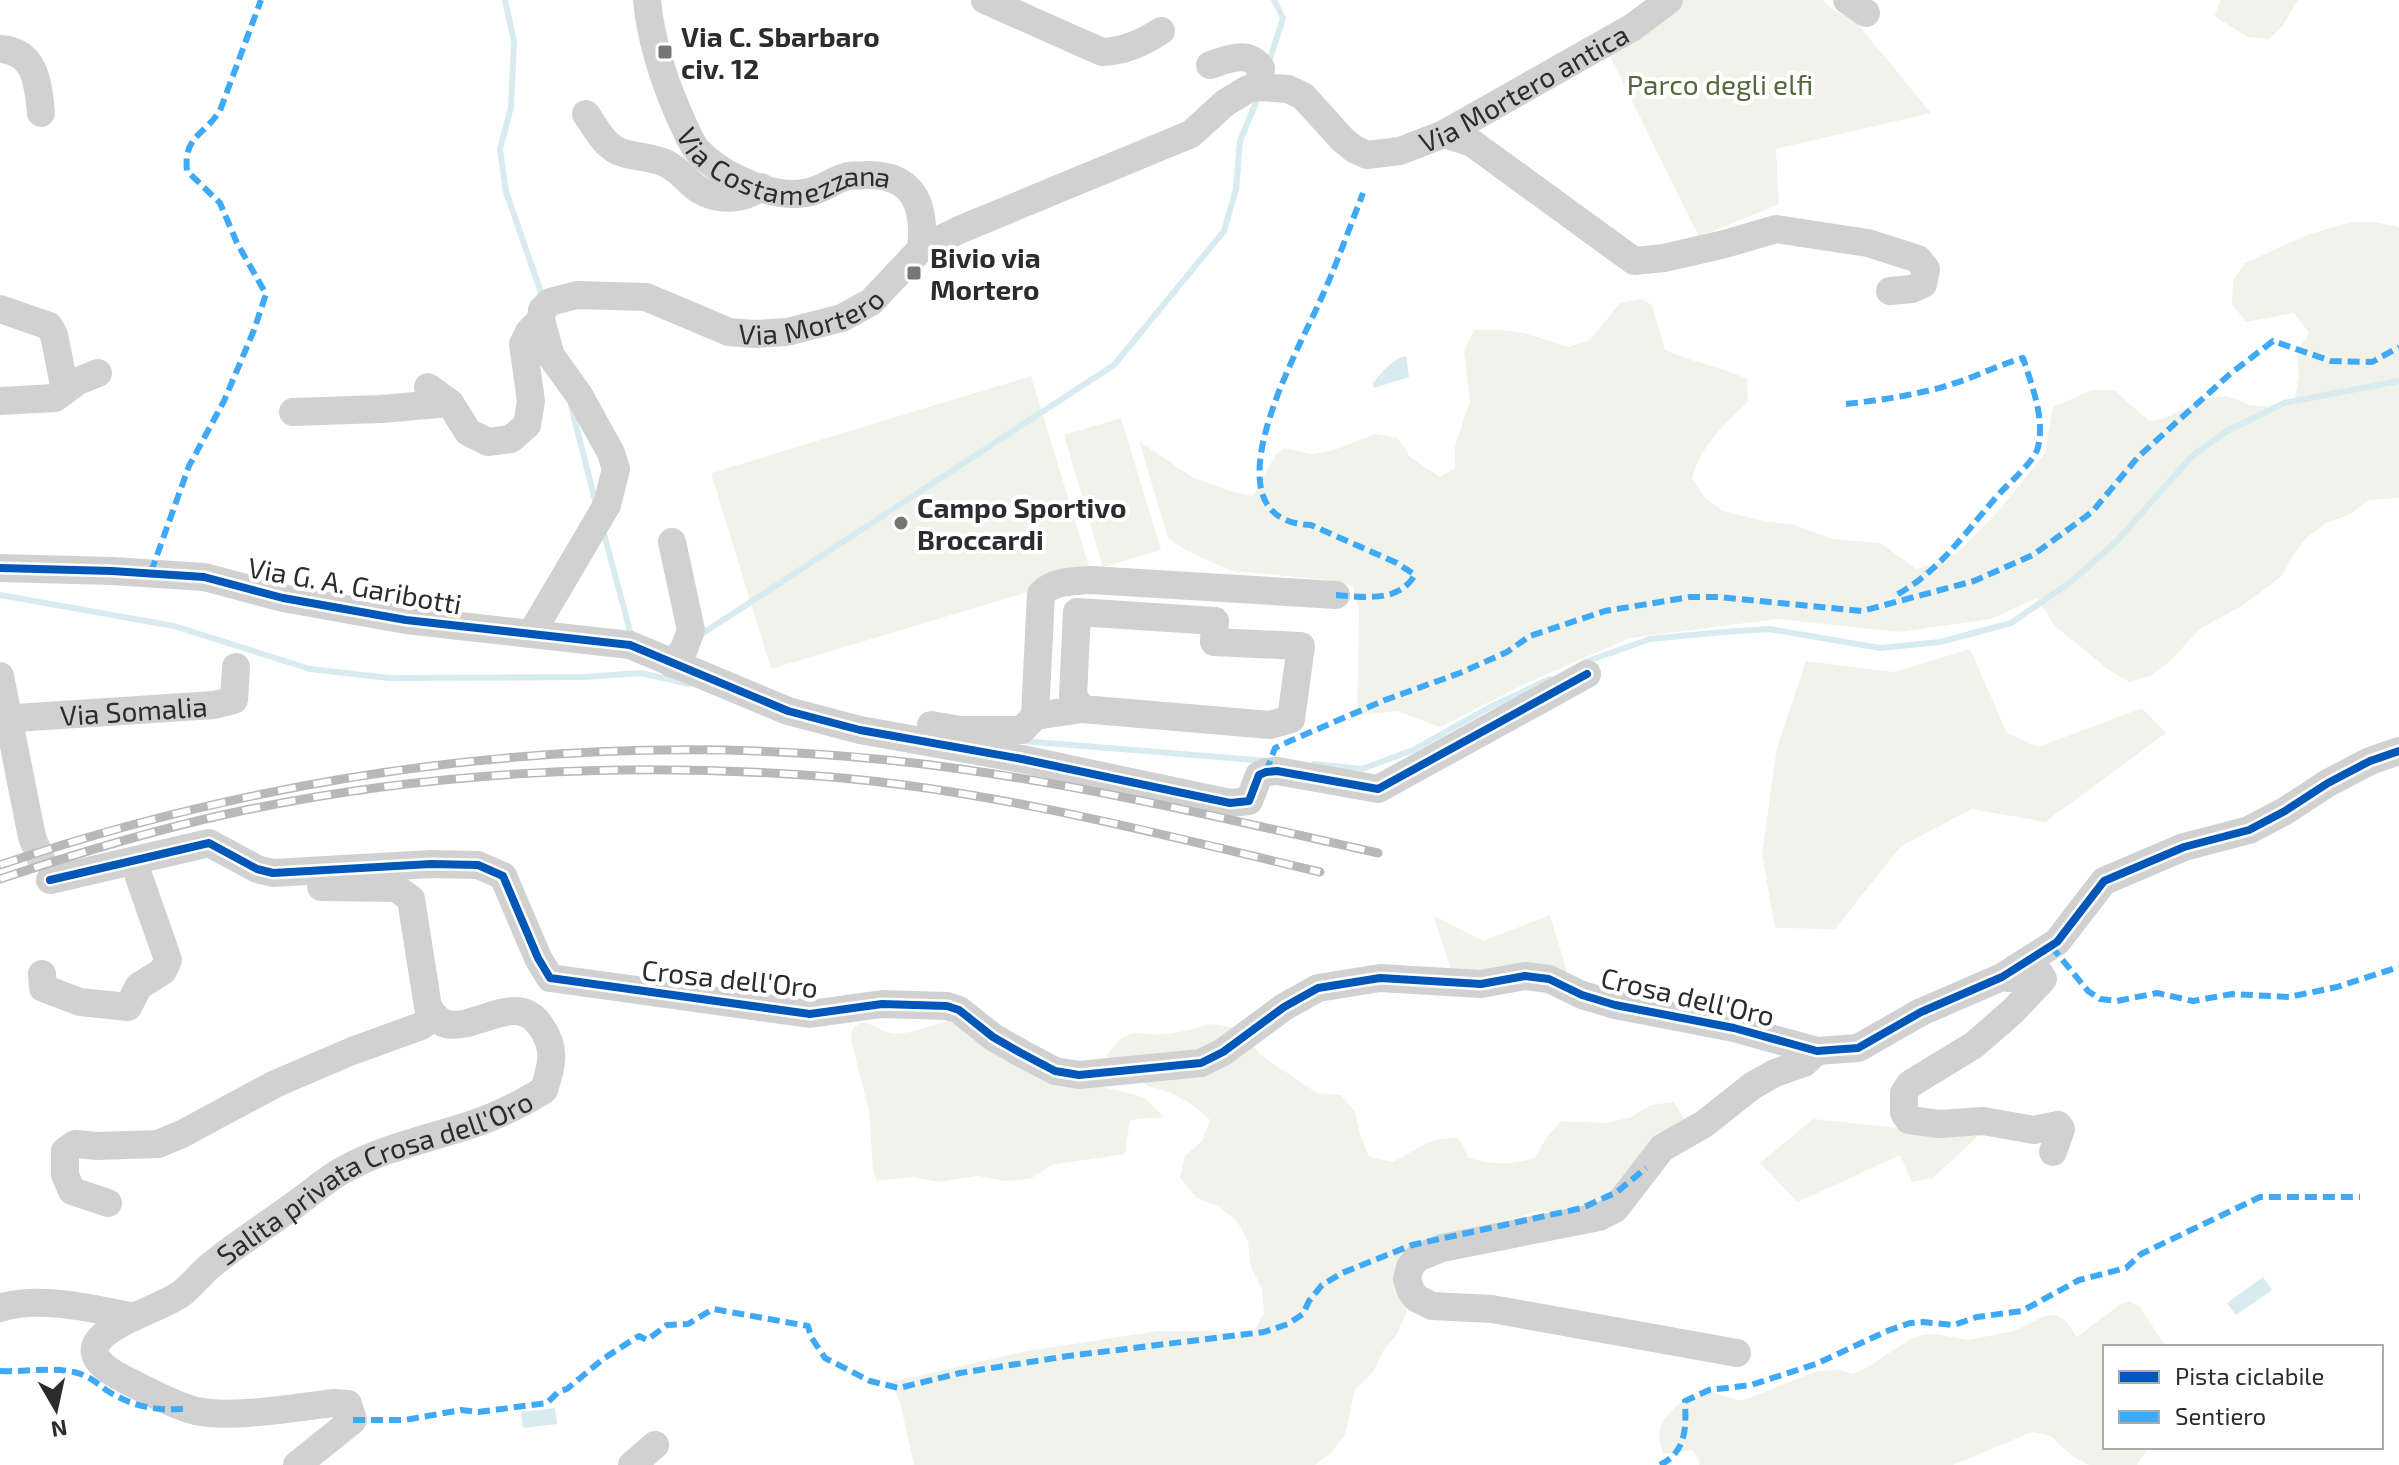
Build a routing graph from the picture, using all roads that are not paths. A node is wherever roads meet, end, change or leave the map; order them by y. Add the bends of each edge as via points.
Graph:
1 (647, 0) edge
2 (985, 0) edge
3 (1669, 0) edge
4 (1161, 31) dead end
5 (0, 49) edge
6 (1210, 65) dead end
7 (1259, 87) junction
8 (41, 113) dead end
9 (586, 114) dead end
10 (1444, 134) junction
11 (761, 187) junction
12 (921, 249) junction
13 (1890, 291) dead end
14 (0, 309) edge
15 (541, 320) junction
16 (98, 373) dead end
17 (65, 390) junction
18 (0, 401) edge
19 (293, 412) dead end
20 (672, 542) dead end
21 (0, 568) edge
22 (1336, 595) dead end
23 (531, 634) junction
24 (236, 667) dead end
25 (684, 669) junction
26 (1587, 674) dead end
27 (0, 676) edge
28 (1082, 709) junction
29 (1035, 716) junction
30 (4, 718) edge
31 (860, 730) junction
32 (2399, 751) edge
33 (32, 837) tunnel mouth
34 (139, 877) junction
35 (42, 974) dead end
36 (2002, 977) junction
37 (434, 1017) junction
38 (1817, 1051) junction
39 (2053, 1152) dead end
40 (108, 1203) dead end
41 (0, 1308) edge
42 (134, 1317) junction
43 (1737, 1353) dead end
44 (655, 1445) dead end
45 (297, 1465) edge
46 (632, 1465) edge

1 - 11 street, Via Costamezzana via 653,47 697,149 719,167
2 - 4 street via 1102,52 1119,51
3 - 10 street, Via Mortero antica via 1633,27
5 - 8 street via 22,54 34,69
6 - 7 street via 1247,57 1261,68
7 - 10 street, Via Mortero antica via 1303,96 1342,139 1367,155 1400,151
7 - 12 street, Via Mortero via 1225,103 1191,134
9 - 11 street via 609,146 681,171 698,189 721,198 748,197
10 - 13 street via 1472,143 1634,261 1776,229 1868,243 1918,259 1926,269 1923,284
11 - 12 street, Via Costamezzana via 795,194 822,190 847,176 887,175 906,184 920,212
12 - 15 street, Via Mortero via 871,302 842,318 787,332 729,332 646,297 577,295 550,302
14 - 17 street via 49,326
15 - 19 street via 523,344 531,401 527,425 511,439 488,442 468,432 439,395 381,409
15 - 23 street via 551,356 579,395 616,469 607,505
16 - 17 street
17 - 18 street via 55,398
20 - 25 street via 691,630
21 - 23 street, Via G. A. Garibotti via 204,577 360,612
22 - 29 street via 1091,580 1047,588 1041,594
23 - 25 street, Via G. A. Garibotti via 630,645
24 - 30 street, Via Somalia via 234,700 214,705
25 - 31 street, Via G. A. Garibotti via 788,711
26 - 31 street, Via G. A. Garibotti via 1378,789 1266,772 1259,775 1249,801 1230,803
27 - 30 street
28 - 28 street via 1270,725 1291,719 1301,646 1214,642 1215,621 1077,612 1073,696
28 - 29 street
29 - 31 street via 1022,730 961,730 889,720
30 - 33 street
32 - 36 street, Crosa dell'Oro via 2328,783 2249,830 2184,847 2104,881 2057,942
34 - 35 street via 168,960 163,971 139,986 128,1007 80,1002 43,988
34 - 37 street via 208,864 238,872 263,887 396,888 411,899
34 - 38 street, Crosa dell'Oro via 73,894 50,880 209,843 273,873 478,865 503,876 550,978 810,1014 882,1004 947,1006 1055,1071 1079,1075 1201,1063 1318,988 1380,978 1481,984 1525,976 1549,979 1615,1005
36 - 38 street, Crosa dell'Oro via 1921,1012 1858,1048
36 - 39 street via 2043,975 1974,1045 1910,1084 1904,1093 1904,1113 1909,1120 1939,1124 1983,1121 2034,1130 2058,1125
37 - 40 street via 275,1084 158,1144 75,1144 65,1151 65,1175 72,1191
37 - 42 street, Salita privata Crosa dell'Oro via 445,1024 467,1024 510,1011 534,1017 548,1036 553,1060 544,1090 476,1123 347,1168 210,1266 181,1294
38 - 43 street via 1804,1063 1752,1086 1704,1124 1662,1148 1615,1209 1599,1217 1442,1248 1417,1258 1407,1279 1416,1298 1432,1306 1492,1309
41 - 42 street via 69,1306
42 - 45 street, Salita privata Crosa dell'Oro via 95,1343 101,1365 192,1410 348,1404 353,1420
44 - 46 street

